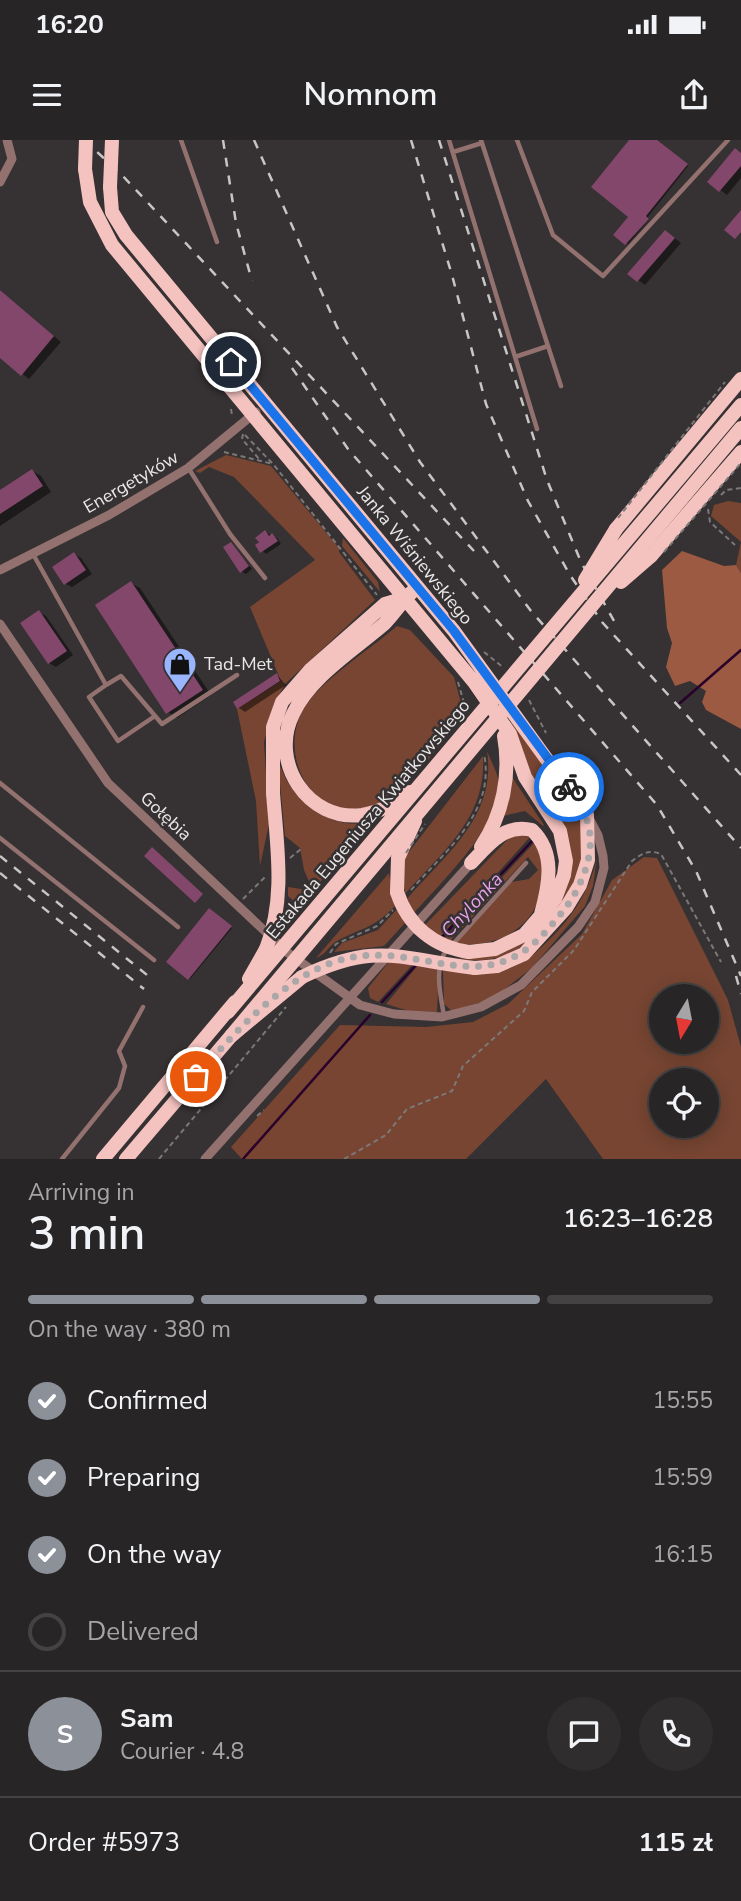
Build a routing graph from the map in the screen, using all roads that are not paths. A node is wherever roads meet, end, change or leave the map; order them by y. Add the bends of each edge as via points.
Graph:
1 (7, 140) edge
2 (86, 140) edge
3 (112, 140) edge
4 (181, 140) edge
5 (449, 140) edge
6 (517, 140) edge
7 (729, 140) edge
8 (481, 142) edge
9 (453, 152) junction
10 (0, 182) edge
11 (218, 242) dead end
12 (548, 345) junction
13 (515, 357) junction
14 (734, 382) edge
15 (561, 386) dead end
16 (266, 404) junction
17 (741, 405) edge
18 (253, 415) junction
19 (741, 428) edge
20 (537, 429) dead end
21 (741, 452) edge
22 (188, 468) junction
23 (33, 554) junction
24 (0, 570) edge
25 (265, 578) dead end
26 (418, 587) junction
27 (405, 598) junction
28 (588, 610) junction
29 (0, 624) edge
30 (556, 626) junction
31 (237, 675) dead end
32 (106, 685) junction
33 (155, 716) junction
34 (498, 717) junction
35 (0, 783) edge
36 (423, 784) junction
37 (423, 806) junction
38 (584, 809) junction
39 (0, 838) edge
40 (471, 863) junction
41 (526, 863) dead end
42 (540, 919) junction
43 (178, 927) dead end
44 (154, 960) dead end
45 (348, 998) junction
46 (143, 1007) dead end
47 (228, 1012) junction
48 (444, 1017) junction
49 (231, 1036) junction
50 (62, 1159) edge
51 (103, 1159) edge
52 (126, 1159) edge
53 (205, 1159) edge

1 - 10 street via 12,164
2 - 18 highway, Janka Wiśniewskiego, bridge via 90,202 112,245
3 - 16 highway, Janka Wiśniewskiego, bridge via 113,212 126,235
4 - 11 lane
5 - 9 lane
6 - 7 lane via 553,235 603,276
8 - 9 lane
8 - 12 lane
9 - 13 lane
12 - 13 lane
12 - 15 lane
13 - 20 lane
14 - 30 highway, bridge via 617,529
16 - 18 street, Energetyków
16 - 26 highway, Janka Wiśniewskiego
17 - 30 highway, Estakada Eugeniusza Kwiatkowskiego, bridge
18 - 22 street, Energetyków
18 - 27 highway, Janka Wiśniewskiego
19 - 28 highway, Estakada Eugeniusza Kwiatkowskiego, bridge
21 - 28 highway, bridge via 662,544
22 - 23 street, Energetyków
22 - 25 lane
23 - 24 street, Energetyków
23 - 32 lane
26 - 27 highway
26 - 38 highway, Janka Wiśniewskiego
27 - 34 highway, Janka Wiśniewskiego
27 - 36 highway, bridge via 386,622 312,687 293,713 285,742 300,790 340,814 376,812
27 - 47 highway, bridge via 385,604 290,690 273,727 277,912 260,963
28 - 37 highway, Estakada Eugeniusza Kwiatkowskiego, bridge
29 - 45 street, Gołębia via 108,783 288,953
30 - 36 highway, Estakada Eugeniusza Kwiatkowskiego, bridge
31 - 33 lane via 162,724
32 - 33 lane via 121,676
32 - 33 lane via 89,697 118,741
34 - 40 highway via 506,748 505,788 497,817
34 - 42 highway, Janka Wiśniewskiego via 564,845 561,887
35 - 43 lane
36 - 47 highway, Estakada Eugeniusza Kwiatkowskiego, bridge
37 - 42 highway, Janka Wiśniewskiego, bridge via 398,858 397,892 408,918 441,944 469,952 506,946
37 - 49 highway, Estakada Eugeniusza Kwiatkowskiego, bridge
38 - 48 street, Janka Wiśniewskiego via 598,835 604,869 587,916 521,985 481,1007
38 - 49 highway, bridge via 588,860 580,885 566,908 524,954 497,966 475,968 383,953 333,962 302,976
39 - 44 lane
40 - 42 highway via 504,832 532,830 543,844 548,863
40 - 45 street
41 - 48 lane via 443,954 439,988
45 - 48 street, Janka Wiśniewskiego via 394,1014
45 - 53 street
46 - 50 lane via 119,1051 125,1066 119,1088
47 - 51 highway, Estakada Eugeniusza Kwiatkowskiego
49 - 52 highway, Estakada Eugeniusza Kwiatkowskiego

